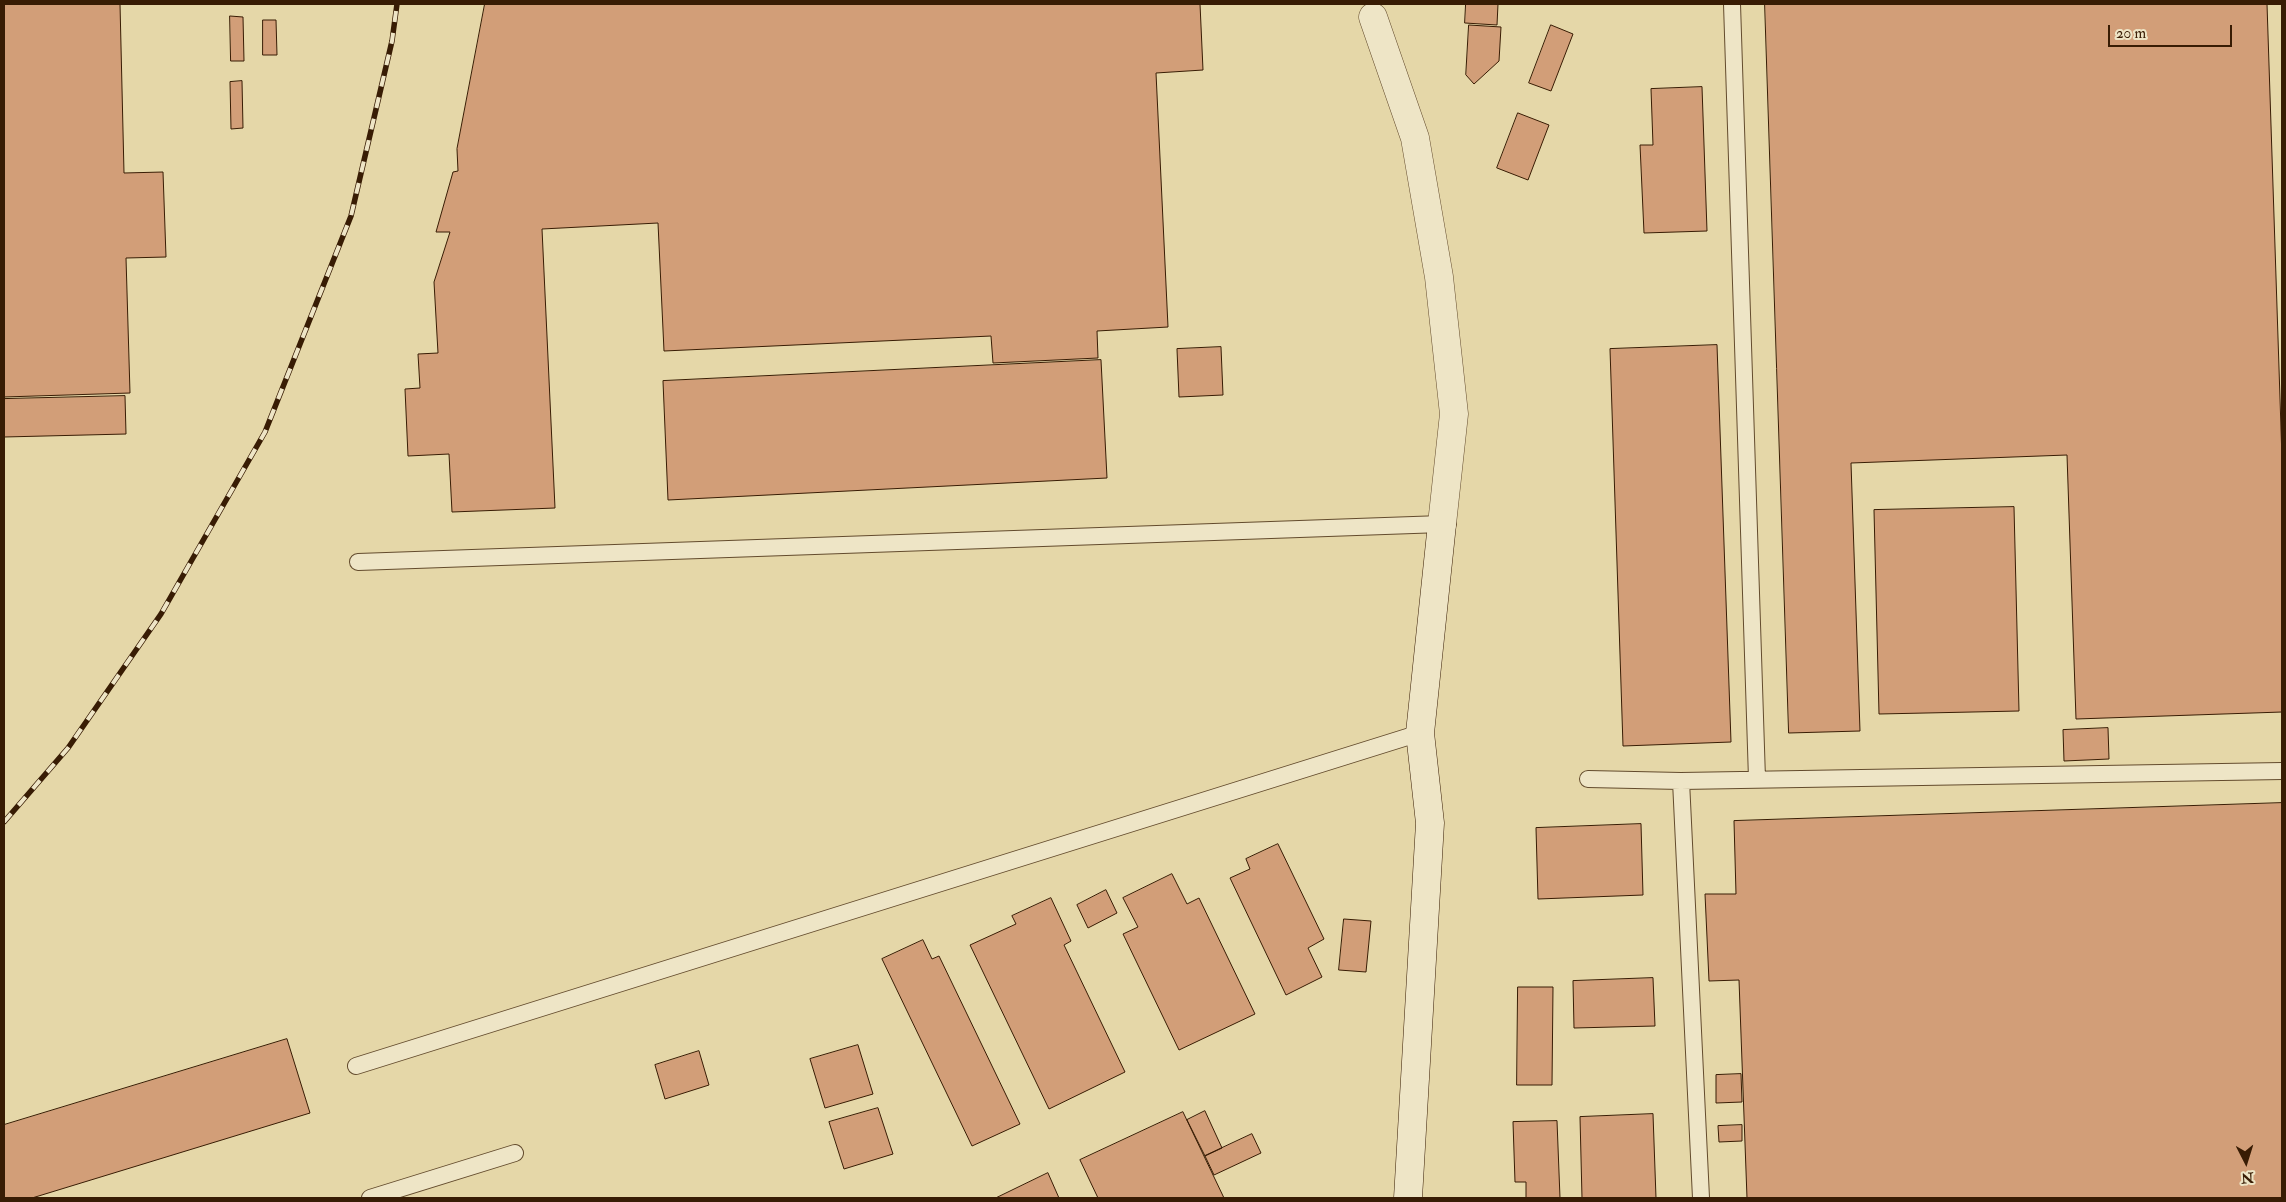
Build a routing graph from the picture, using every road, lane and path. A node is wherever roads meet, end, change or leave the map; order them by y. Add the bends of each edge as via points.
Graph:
1 (1732, 4) edge
2 (1373, 17) dead end
3 (1442, 524) junction
4 (358, 562) dead end
5 (1420, 733) junction
6 (2282, 771) edge
7 (1588, 779) dead end
8 (1757, 779) junction
9 (1681, 781) junction
10 (356, 1066) dead end
11 (515, 1153) dead end
12 (370, 1198) edge
13 (1408, 1198) edge
14 (1701, 1198) edge

1 - 8 lane
2 - 3 street via 1415,138 1439,277 1454,414
3 - 4 lane
3 - 5 street
5 - 10 lane
5 - 13 street via 1430,823
6 - 8 lane
7 - 9 lane
8 - 9 lane
9 - 14 lane
11 - 12 lane

